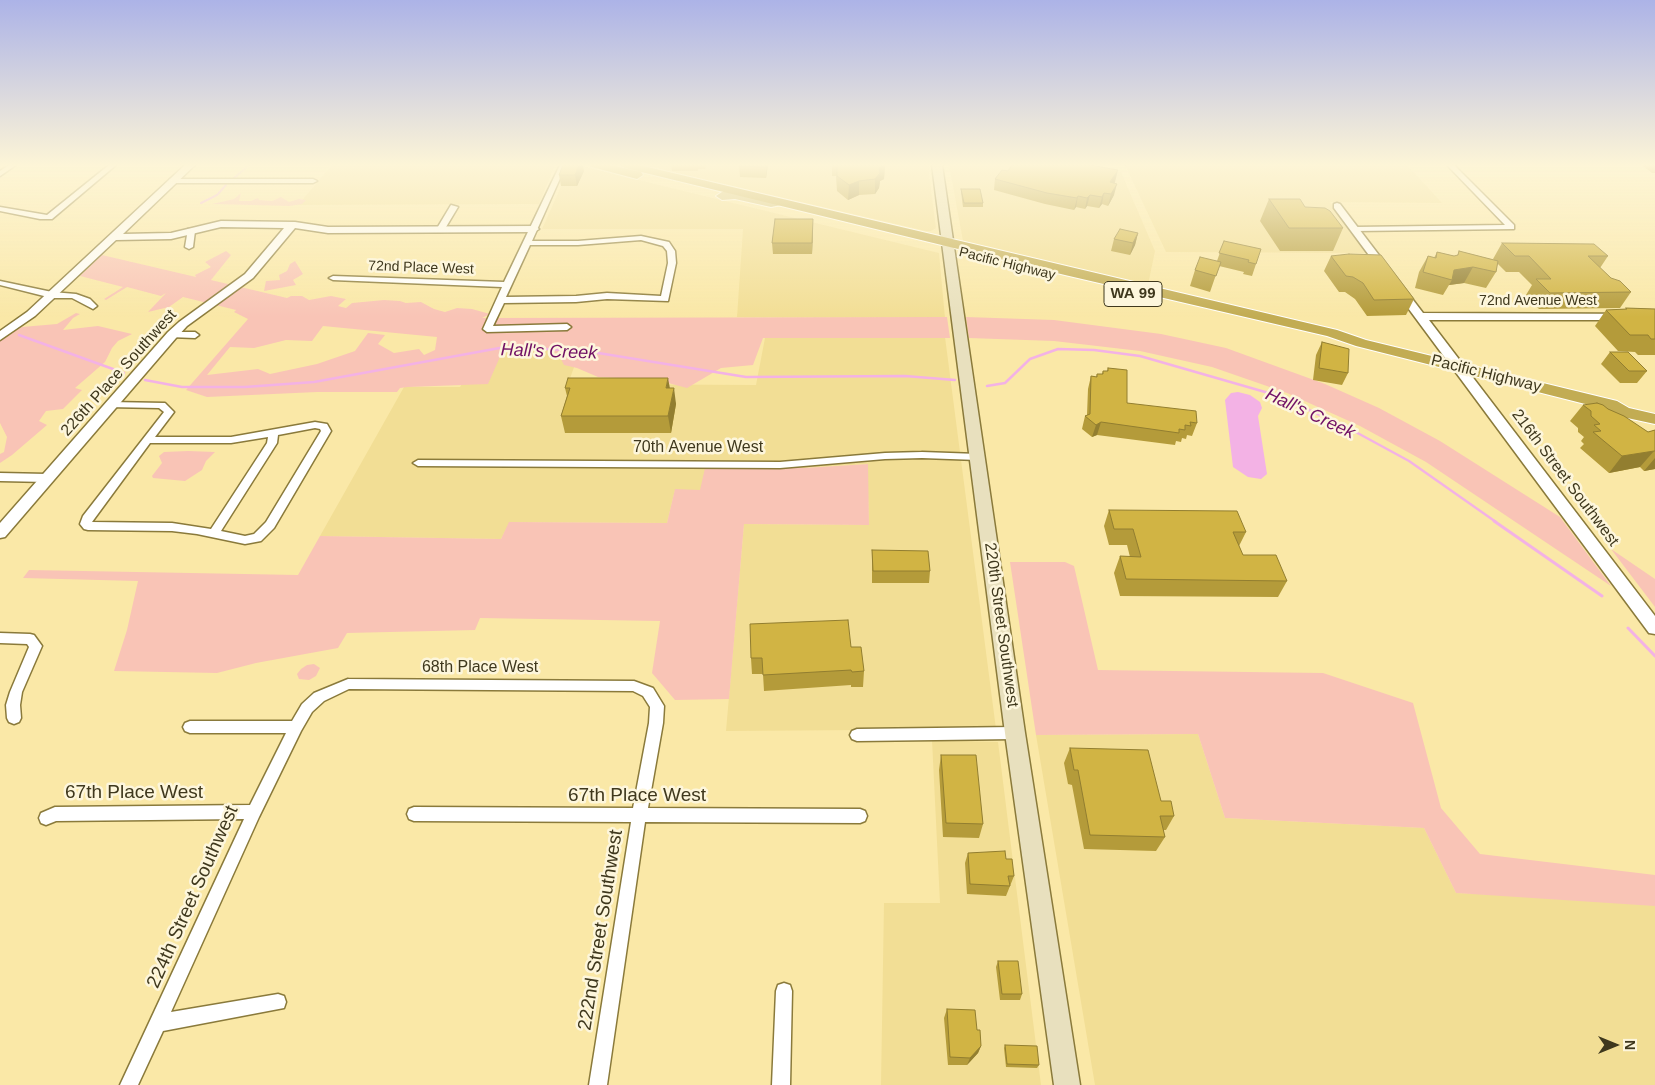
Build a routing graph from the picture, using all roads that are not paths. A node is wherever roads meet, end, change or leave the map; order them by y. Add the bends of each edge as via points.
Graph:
1 (33, 216) edge
2 (53, 216) edge
3 (137, 216) edge
4 (449, 216) edge
5 (540, 216) edge
6 (811, 216) edge
7 (830, 216) edge
8 (945, 216) edge
9 (1344, 216) edge
10 (1499, 216) edge
11 (292, 225) junction
12 (534, 229) junction
13 (440, 230) junction
14 (1355, 230) junction
15 (190, 231) junction
16 (114, 237) junction
17 (527, 243) junction
18 (949, 246) junction
19 (190, 248) dead end
20 (333, 278) dead end
21 (0, 282) edge
22 (508, 285) junction
23 (52, 295) junction
24 (500, 300) junction
25 (93, 306) dead end
26 (1421, 316) junction
27 (1655, 317) edge
28 (567, 327) dead end
29 (172, 335) junction
30 (195, 335) dead end
31 (0, 336) edge
32 (1460, 368) junction
33 (110, 405) junction
34 (1611, 405) junction
35 (1655, 409) edge
36 (1655, 419) edge
37 (273, 433) junction
38 (149, 440) junction
39 (978, 457) junction
40 (418, 463) dead end
41 (0, 477) edge
42 (47, 478) junction
43 (0, 533) edge
44 (213, 534) junction
45 (1655, 628) edge
46 (0, 638) edge
47 (14, 718) dead end
48 (656, 723) joint
49 (296, 726) junction
50 (190, 727) dead end
51 (1015, 733) junction
52 (857, 735) dead end
53 (254, 812) junction
54 (414, 814) dead end
55 (638, 816) junction
56 (860, 816) dead end
57 (46, 818) dead end
58 (784, 991) dead end
59 (278, 1002) dead end
60 (158, 1023) junction
61 (129, 1085) edge
62 (598, 1085) edge
63 (781, 1085) edge
64 (1067, 1085) edge

1 - 2 street via 49,219
3 - 16 street
4 - 13 street
5 - 12 street
6 - 18 highway, Pacific Highway / WA 99
7 - 18 highway, Pacific Highway / WA 99
8 - 18 main road, 220th Street Southwest
9 - 14 street, 216th Street Southwest
10 - 14 street via 1510,227
11 - 13 street via 328,230
11 - 15 street via 217,224
11 - 29 street, 226th Place Southwest via 249,276
12 - 13 street
12 - 17 street
14 - 26 street, 216th Street Southwest
15 - 16 street via 166,236
15 - 19 street
16 - 23 street
17 - 22 street
17 - 24 street via 641,238 666,244 671,251 672,263 665,299 607,296
18 - 32 highway, Pacific Highway / WA 99 via 1318,338 1361,343
18 - 39 main road, 220th Street Southwest
20 - 22 street, 72nd Place West
21 - 23 street
22 - 24 street
23 - 25 street via 73,296
23 - 31 street
24 - 28 street via 487,329
26 - 27 street, 72nd Avenue West
26 - 32 street, 216th Street Southwest
29 - 30 street
29 - 33 street, 226th Place Southwest
32 - 34 highway, Pacific Highway / WA 99
32 - 45 street, 216th Street Southwest
33 - 38 street via 162,405 167,408 166,418
33 - 42 street, 226th Place Southwest
34 - 35 highway, Pacific Highway / WA 99 via 1620,401
34 - 36 highway, Pacific Highway / WA 99 via 1624,412
37 - 38 street via 221,441
37 - 44 street via 272,443
37 - 44 street via 315,424 325,428 324,435 262,535 245,540
38 - 44 street via 86,524 172,527
39 - 40 street, 70th Avenue West via 886,456 780,465
39 - 51 main road, 220th Street Southwest
41 - 42 street
42 - 43 street, 226th Place Southwest
46 - 47 street via 30,639 36,646 16,692
48 - 49 street, 68th Place West via 656,706 648,692 634,686 348,684 319,697 307,708
48 - 55 street, 222nd Street Southwest
49 - 50 street
49 - 53 street, 224th Street Southwest
51 - 52 street
51 - 64 main road, 220th Street Southwest
53 - 57 street, 67th Place West via 56,814
53 - 60 street, 224th Street Southwest
54 - 55 street, 67th Place West
55 - 56 street, 67th Place West
55 - 62 street, 222nd Street Southwest
58 - 63 street
59 - 60 street
60 - 61 street, 224th Street Southwest

